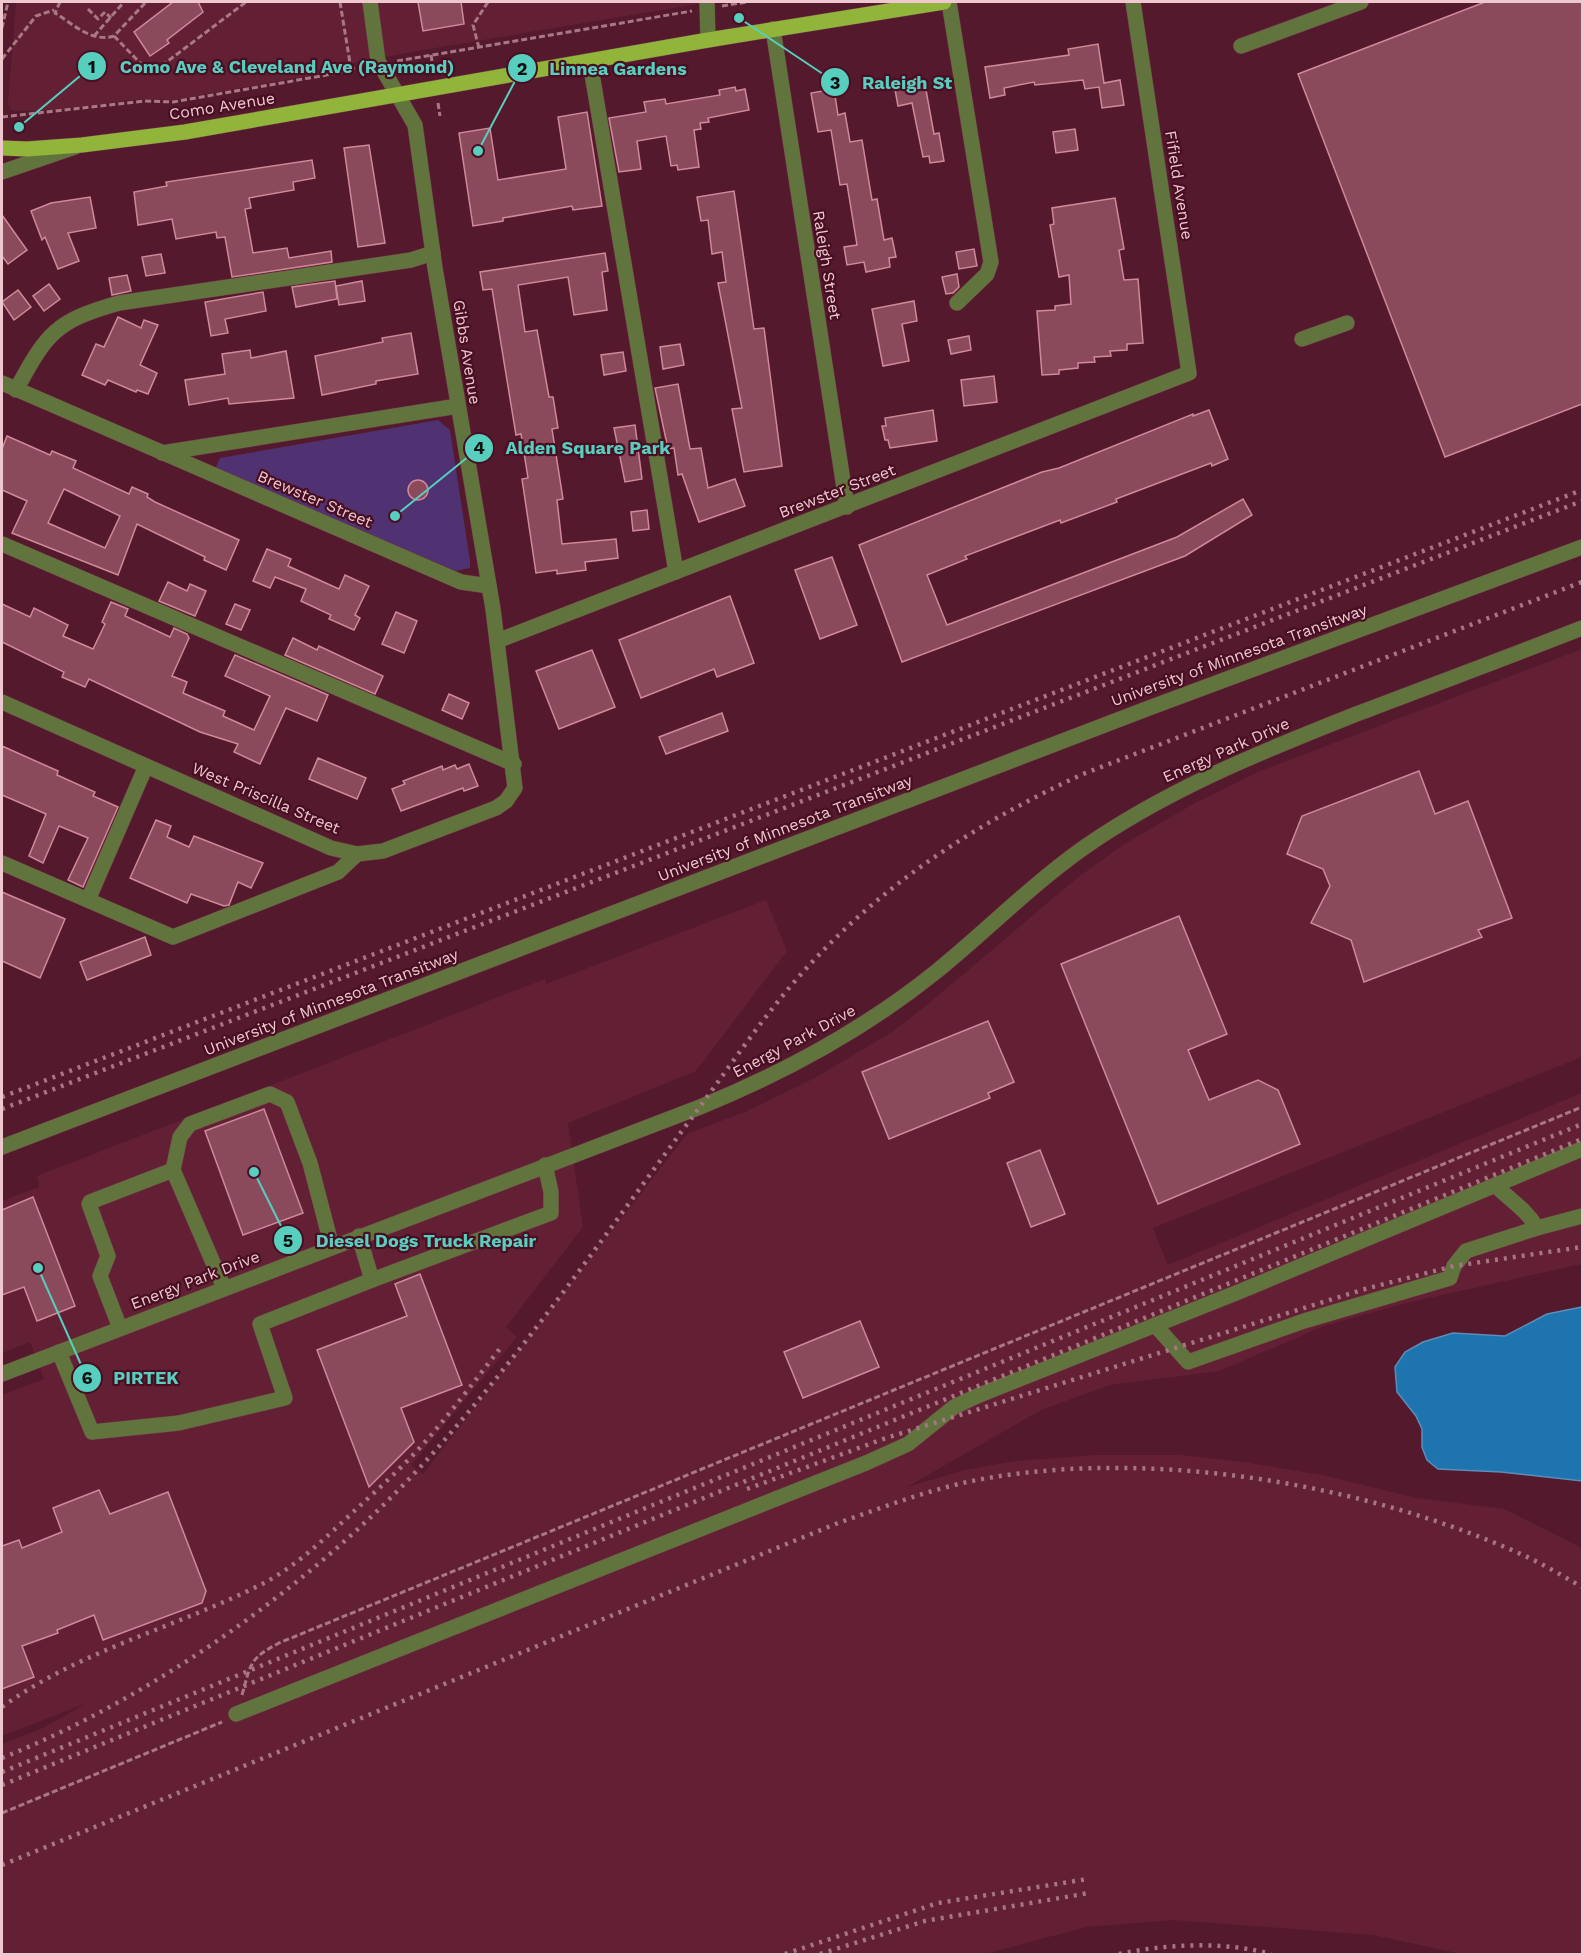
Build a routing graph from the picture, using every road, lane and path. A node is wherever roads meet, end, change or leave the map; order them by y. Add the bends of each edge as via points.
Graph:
1 (8, 2) edge
2 (60, 2) edge
3 (124, 2) edge
4 (146, 2) edge
5 (246, 2) edge
6 (340, 2) edge
7 (370, 2) edge
8 (488, 2) edge
9 (707, 2) edge
10 (944, 2) edge
11 (949, 2) edge
12 (1133, 2) edge
13 (1361, 2) edge
14 (88, 9) dead end
15 (54, 10) junction
16 (111, 18) junction
17 (2, 28) edge
18 (773, 29) junction
19 (94, 36) junction
20 (114, 36) junction
21 (708, 40) junction
22 (1241, 46) dead end
23 (478, 48) dead end
24 (2, 59) edge
25 (590, 62) junction
26 (351, 69) dead end
27 (397, 94) junction
28 (82, 145) junction
29 (2, 148) edge
30 (2, 172) edge
31 (433, 253) junction
32 (957, 303) dead end
33 (1347, 323) dead end
34 (1302, 339) dead end
35 (1189, 373) joint
36 (2, 384) edge
37 (16, 390) junction
38 (458, 406) junction
39 (162, 453) junction
40 (847, 507) junction
41 (2, 543) edge
42 (1582, 547) edge
43 (676, 572) junction
44 (489, 586) junction
45 (1582, 628) edge
46 (497, 641) junction
47 (2, 702) edge
48 (514, 764) junction
49 (146, 766) junction
50 (515, 788) joint
51 (357, 854) junction
52 (2, 863) edge
53 (88, 900) junction
54 (1582, 1107) edge
55 (2, 1147) edge
56 (1582, 1149) edge
57 (545, 1165) junction
58 (173, 1170) junction
59 (1495, 1185) junction
60 (1582, 1216) edge
61 (1538, 1228) junction
62 (359, 1236) junction
63 (332, 1247) junction
64 (372, 1280) junction
65 (224, 1288) junction
66 (1155, 1325) junction
67 (120, 1328) junction
68 (59, 1352) junction
69 (2, 1374) edge
70 (237, 1714) junction
71 (2, 1813) edge

1 - 17 path
2 - 15 path
3 - 16 path
4 - 20 path
5 - 20 path via 156,70 146,69
6 - 26 path
7 - 27 street, Gibbs Avenue via 378,62
8 - 23 path via 473,25
9 - 21 street
10 - 18 main road, Como Avenue
11 - 32 street via 991,262 987,274
12 - 35 street, Fifield Avenue
13 - 22 street
14 - 16 path via 98,19 105,12
15 - 19 path
15 - 24 path via 36,16
16 - 19 path
18 - 21 main road, Como Avenue
18 - 40 street, Raleigh Street
19 - 20 path
21 - 25 main road, Como Avenue
25 - 27 main road, Como Avenue
25 - 43 street
27 - 28 main road, Como Avenue via 185,132
27 - 31 street, Gibbs Avenue via 414,126
28 - 29 main road, Como Avenue
28 - 30 street
31 - 37 street via 411,260 119,303 80,314 59,326 39,348
31 - 38 street, Gibbs Avenue
33 - 34 street
35 - 40 street, Brewster Street
36 - 37 street, Brewster Street
37 - 39 street, Brewster Street
38 - 39 street
38 - 44 street, Gibbs Avenue
39 - 44 street, Brewster Street via 461,582
40 - 43 street, Brewster Street
41 - 48 street
42 - 55 street, University of Minnesota Transitway via 1149,708
43 - 46 street, Brewster Street
44 - 46 street, Gibbs Avenue
45 - 57 street, Energy Park Drive via 1250,755 1171,793 1063,864 939,970 841,1039 734,1093
46 - 48 street, Gibbs Avenue
47 - 49 street, West Priscilla Street
48 - 50 street, Gibbs Avenue
49 - 51 street, West Priscilla Street via 331,848
49 - 53 street
50 - 51 street, West Priscilla Street via 496,808 383,851
51 - 53 street via 338,872 173,937
52 - 53 street
54 - 70 path via 279,1643 258,1654
56 - 59 street
57 - 62 street, Energy Park Drive
57 - 64 street via 551,1213
58 - 63 street via 180,1137 190,1124 270,1094 287,1102 310,1164
58 - 65 street
58 - 67 street via 88,1204 108,1256 100,1276
59 - 61 street via 1529,1212
59 - 66 street
60 - 61 street
61 - 66 street via 1466,1251 1450,1278 1304,1321 1188,1362
62 - 63 street, Energy Park Drive
62 - 64 street
63 - 65 street, Energy Park Drive
64 - 68 street via 260,1324 285,1398 190,1421 92,1432
65 - 67 street, Energy Park Drive
66 - 70 street via 977,1396 954,1407 908,1444 866,1463
67 - 68 street, Energy Park Drive
68 - 69 street, Energy Park Drive
70 - 71 path via 212,1728

